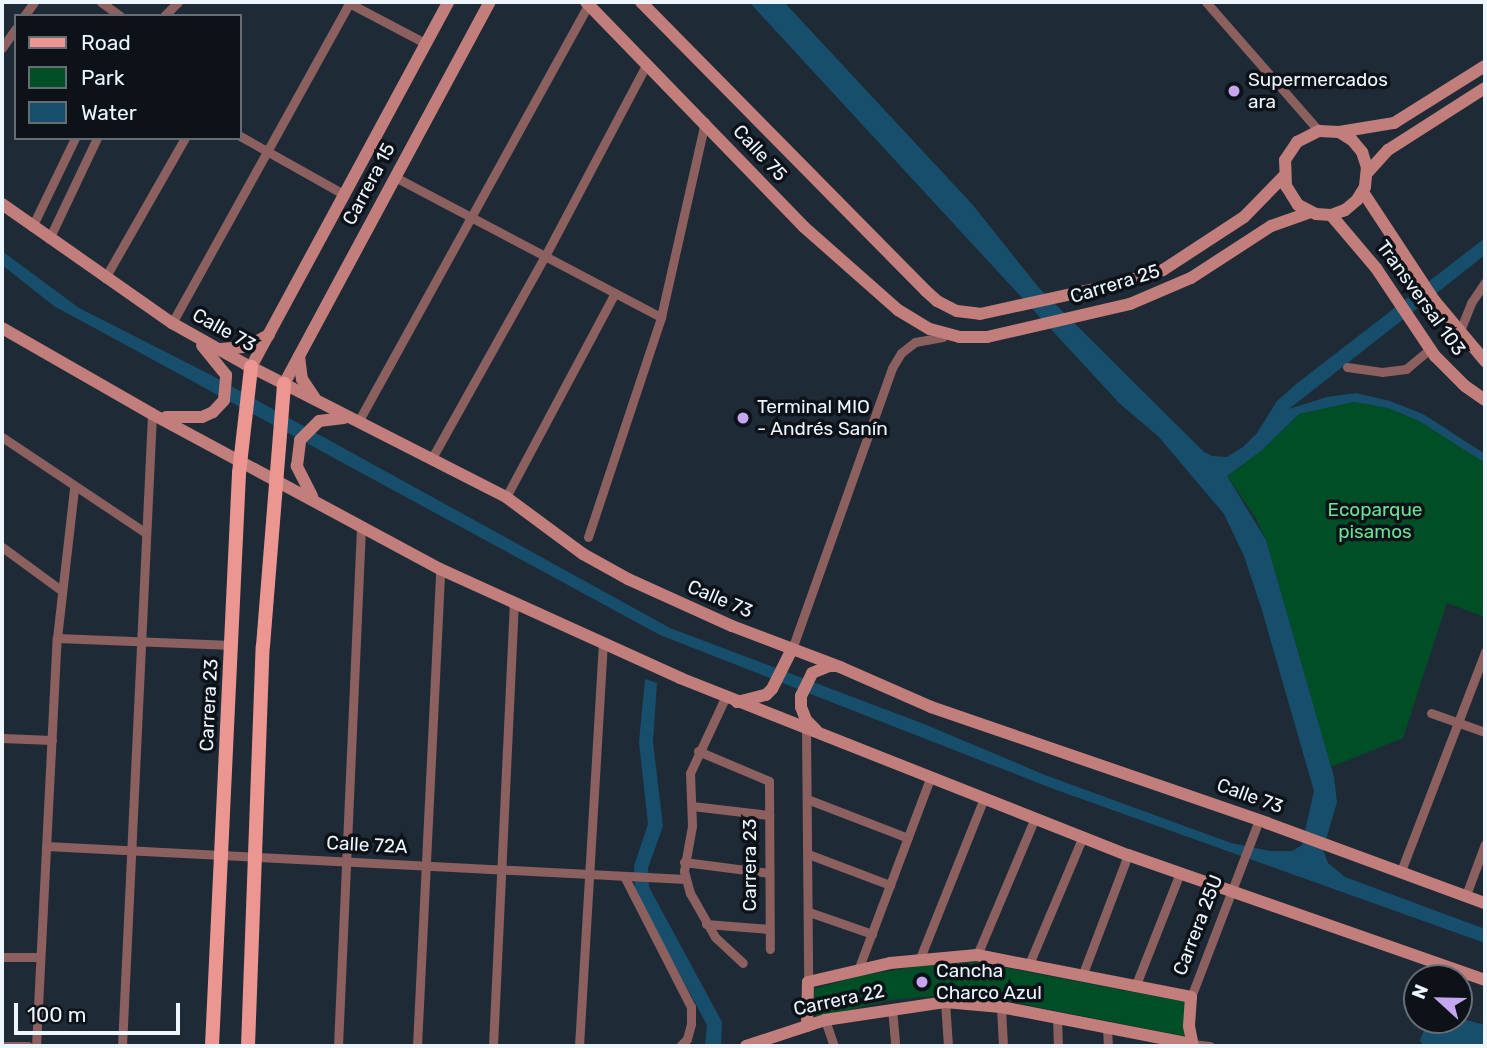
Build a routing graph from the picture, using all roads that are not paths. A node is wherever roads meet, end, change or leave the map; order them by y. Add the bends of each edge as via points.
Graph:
1 (101, 2) edge
2 (349, 2) edge
3 (448, 2) edge
4 (490, 2) edge
5 (641, 2) edge
6 (1206, 2) edge
7 (587, 3) edge
8 (117, 14) edge
9 (14, 31) edge
10 (425, 43) junction
11 (2, 48) edge
12 (647, 63) junction
13 (1485, 65) edge
14 (1485, 88) edge
15 (705, 122) junction
16 (1319, 131) junction
17 (1339, 132) junction
18 (242, 137) edge
19 (74, 140) edge
20 (96, 140) edge
21 (184, 140) edge
22 (267, 152) junction
23 (1368, 172) junction
24 (1284, 176) junction
25 (395, 177) junction
26 (1363, 192) junction
27 (345, 195) junction
28 (2, 204) edge
29 (1311, 212) junction
30 (1331, 215) junction
31 (471, 217) junction
32 (32, 227) junction
33 (49, 239) junction
34 (545, 256) junction
35 (105, 278) junction
36 (1485, 282) edge
37 (615, 293) junction
38 (937, 301) joint
39 (661, 317) junction
40 (915, 321) joint
41 (177, 326) junction
42 (2, 328) edge
43 (1459, 333) junction
44 (270, 335) junction
45 (959, 337) junction
46 (211, 347) junction
47 (1430, 349) junction
48 (1483, 355) edge
49 (299, 356) junction
50 (1347, 367) dead end
51 (251, 371) junction
52 (283, 389) junction
53 (1485, 400) edge
54 (319, 402) junction
55 (160, 416) junction
56 (358, 422) junction
57 (2, 437) edge
58 (242, 454) junction
59 (432, 458) junction
60 (275, 473) junction
61 (74, 488) junction
62 (506, 497) junction
63 (316, 501) junction
64 (361, 527) junction
65 (146, 533) junction
66 (588, 537) dead end
67 (2, 547) edge
68 (440, 569) junction
69 (61, 590) junction
70 (514, 604) junction
71 (58, 638) junction
72 (141, 642) junction
73 (232, 645) junction
74 (603, 645) junction
75 (792, 649) junction
76 (1485, 652) edge
77 (840, 667) junction
78 (731, 700) junction
79 (1432, 713) dead end
80 (1459, 722) junction
81 (810, 727) junction
82 (1485, 732) edge
83 (2, 738) edge
84 (52, 740) junction
85 (698, 751) junction
86 (931, 776) junction
87 (984, 798) junction
88 (807, 799) junction
89 (692, 806) junction
90 (769, 816) junction
91 (1035, 818) junction
92 (1259, 820) junction
93 (1083, 836) junction
94 (908, 838) junction
95 (1485, 844) edge
96 (46, 846) junction
97 (132, 851) junction
98 (808, 854) junction
99 (220, 855) junction
100 (1128, 855) junction
101 (255, 857) junction
102 (346, 861) junction
103 (684, 862) junction
104 (427, 865) junction
105 (503, 869) junction
106 (1401, 871) junction
107 (589, 873) junction
108 (769, 873) junction
109 (1180, 873) junction
110 (627, 876) junction
111 (685, 879) junction
112 (890, 886) junction
113 (1234, 887) junction
114 (1466, 895) junction
115 (1485, 903) edge
116 (809, 912) junction
117 (706, 924) junction
118 (769, 929) junction
119 (872, 934) junction
120 (770, 949) dead end
121 (977, 956) junction
122 (2, 957) edge
123 (40, 957) junction
124 (920, 958) junction
125 (744, 963) dead end
126 (1029, 964) junction
127 (858, 970) junction
128 (1082, 975) junction
129 (1485, 980) edge
130 (808, 982) junction
131 (1135, 987) junction
132 (1191, 997) junction
133 (945, 1002) junction
134 (1001, 1007) junction
135 (892, 1008) junction
136 (1057, 1018) junction
137 (825, 1020) junction
138 (807, 1026) junction
139 (1107, 1028) junction
140 (1165, 1043) edge
141 (1192, 1045) edge
142 (2, 1046) edge
143 (28, 1046) edge
144 (36, 1046) edge
145 (122, 1046) edge
146 (212, 1046) edge
147 (248, 1046) edge
148 (338, 1046) edge
149 (417, 1046) edge
150 (493, 1046) edge
151 (579, 1046) edge
152 (680, 1046) edge
153 (746, 1046) edge
154 (834, 1046) edge
155 (895, 1046) edge
156 (948, 1046) edge
157 (1003, 1046) edge
158 (1058, 1046) edge
159 (1108, 1046) edge
160 (1210, 1046) edge

1 - 8 street
2 - 10 street
2 - 22 street
3 - 10 main road, Carrera 15
4 - 25 main road, Carrera 15
5 - 38 main road, Calle 75
6 - 16 street
7 - 12 main road, Calle 75
7 - 31 street
9 - 11 street
10 - 27 main road, Carrera 15
12 - 15 main road, Calle 75
12 - 34 street
13 - 17 main road via 1394,123
14 - 23 main road via 1388,150
15 - 39 street
15 - 40 main road, Calle 75 via 804,227
16 - 17 main road
16 - 24 main road, Carrera 25 via 1293,146 1285,160
17 - 23 main road via 1359,147
18 - 22 street
19 - 32 street
20 - 33 street
21 - 35 street
22 - 27 street
22 - 41 street
23 - 26 main road
24 - 29 main road via 1292,198
24 - 38 main road, Carrera 25 via 1253,210 1163,270 981,314 957,311
25 - 31 street
25 - 49 main road, Carrera 15
26 - 30 main road via 1350,207
26 - 43 main road, Transversal 103
27 - 44 main road, Carrera 15
28 - 32 main road, Calle 73
29 - 30 main road, Carrera 25
29 - 45 main road, Carrera 25 via 1271,226 1191,278 1130,304 987,337
30 - 47 main road, Transversal 103 via 1376,268
31 - 34 street
31 - 56 street
32 - 33 main road, Calle 73
33 - 35 main road, Calle 73
34 - 37 street
34 - 59 street
35 - 41 main road, Calle 73
36 - 43 street
37 - 39 street
37 - 62 street
39 - 66 street
40 - 45 main road, Carrera 25
41 - 46 main road, Calle 73
42 - 55 main road
43 - 48 main road, Transversal 103
44 - 46 main road via 243,348
44 - 51 main road, Carrera 15
45 - 75 street via 915,342 892,368
46 - 51 main road, Calle 73
46 - 55 main road via 226,375 224,400 202,417
47 - 50 street via 1406,369 1382,372
47 - 53 main road, Transversal 103
49 - 52 main road, Carrera 15
49 - 54 main road via 302,379
51 - 52 main road, Calle 73
51 - 58 main road, Carrera 23
52 - 54 main road, Calle 73
52 - 60 main road
54 - 56 main road, Calle 73
55 - 58 main road
55 - 65 street
56 - 59 main road, Calle 73
56 - 63 main road via 339,416 319,421 302,437 296,461 302,481
57 - 61 street
58 - 60 main road
58 - 73 main road, Carrera 23
59 - 62 main road, Calle 73
60 - 63 main road
60 - 101 main road
61 - 65 street
61 - 69 street
62 - 75 main road, Calle 73 via 583,554 628,579
63 - 64 main road
64 - 68 main road
64 - 102 street
65 - 72 street
67 - 69 street
68 - 70 main road
68 - 104 street
69 - 71 street
70 - 74 main road
70 - 105 street
71 - 72 street
71 - 84 street
72 - 73 street
72 - 97 street
73 - 99 main road, Carrera 23
74 - 78 main road
74 - 107 street
75 - 77 main road, Calle 73
75 - 78 main road via 772,689 755,698
76 - 80 street
77 - 81 main road via 812,673 801,696
77 - 92 main road, Calle 73 via 931,707
78 - 81 main road
78 - 85 street
79 - 80 street
80 - 82 street
80 - 106 street
81 - 86 main road
81 - 88 street
83 - 84 street
84 - 96 street
85 - 89 street via 690,774
85 - 90 street, Carrera 23 via 769,781
86 - 87 main road
86 - 94 street
87 - 91 main road
87 - 124 street
88 - 94 street
88 - 98 street
89 - 90 street
89 - 103 street
90 - 108 street, Carrera 23
91 - 93 main road
91 - 121 street
92 - 106 main road, Calle 73
92 - 113 street, Carrera 25U
93 - 100 main road
93 - 126 street
94 - 112 street
95 - 114 street
96 - 97 street, Calle 72A
96 - 123 street
97 - 99 street, Calle 72A
97 - 145 street
98 - 112 street
98 - 116 street
99 - 101 street, Calle 72A
99 - 146 main road, Carrera 23
100 - 109 main road
100 - 128 street
101 - 102 street, Calle 72A
101 - 147 main road
102 - 104 street, Calle 72A
102 - 148 street
103 - 108 street
103 - 111 street
104 - 105 street, Calle 72A
104 - 149 street
105 - 107 street, Calle 72A
105 - 150 street
106 - 114 main road, Calle 73
107 - 110 street, Calle 72A
107 - 151 street
108 - 118 street, Carrera 23
109 - 113 main road
109 - 131 street
110 - 111 street, Calle 72A
110 - 152 street via 691,1007 691,1024
111 - 117 street
112 - 119 street
113 - 129 main road
113 - 132 street, Carrera 25U
114 - 115 main road, Calle 73
116 - 119 street
116 - 130 street
117 - 118 street
117 - 125 street
118 - 120 street, Carrera 23
119 - 127 street
121 - 124 main road, Carrera 22
121 - 126 main road, Carrera 22
122 - 123 street
123 - 144 street
124 - 127 main road, Carrera 22
126 - 128 main road, Carrera 22
127 - 130 main road, Carrera 22
128 - 131 main road, Carrera 22
130 - 138 main road
131 - 132 main road, Carrera 22
132 - 141 main road, Carrera 25U
133 - 134 main road, Carrera 22
133 - 135 main road, Carrera 22
133 - 156 street
134 - 136 main road, Carrera 22
134 - 157 street
135 - 137 main road, Carrera 22
135 - 155 street
136 - 139 main road, Carrera 22
136 - 158 street
137 - 138 main road, Carrera 22
137 - 154 street
138 - 153 main road, Carrera 22
139 - 140 main road, Carrera 22
139 - 159 street
140 - 141 main road, Carrera 22
141 - 160 street
142 - 143 street

